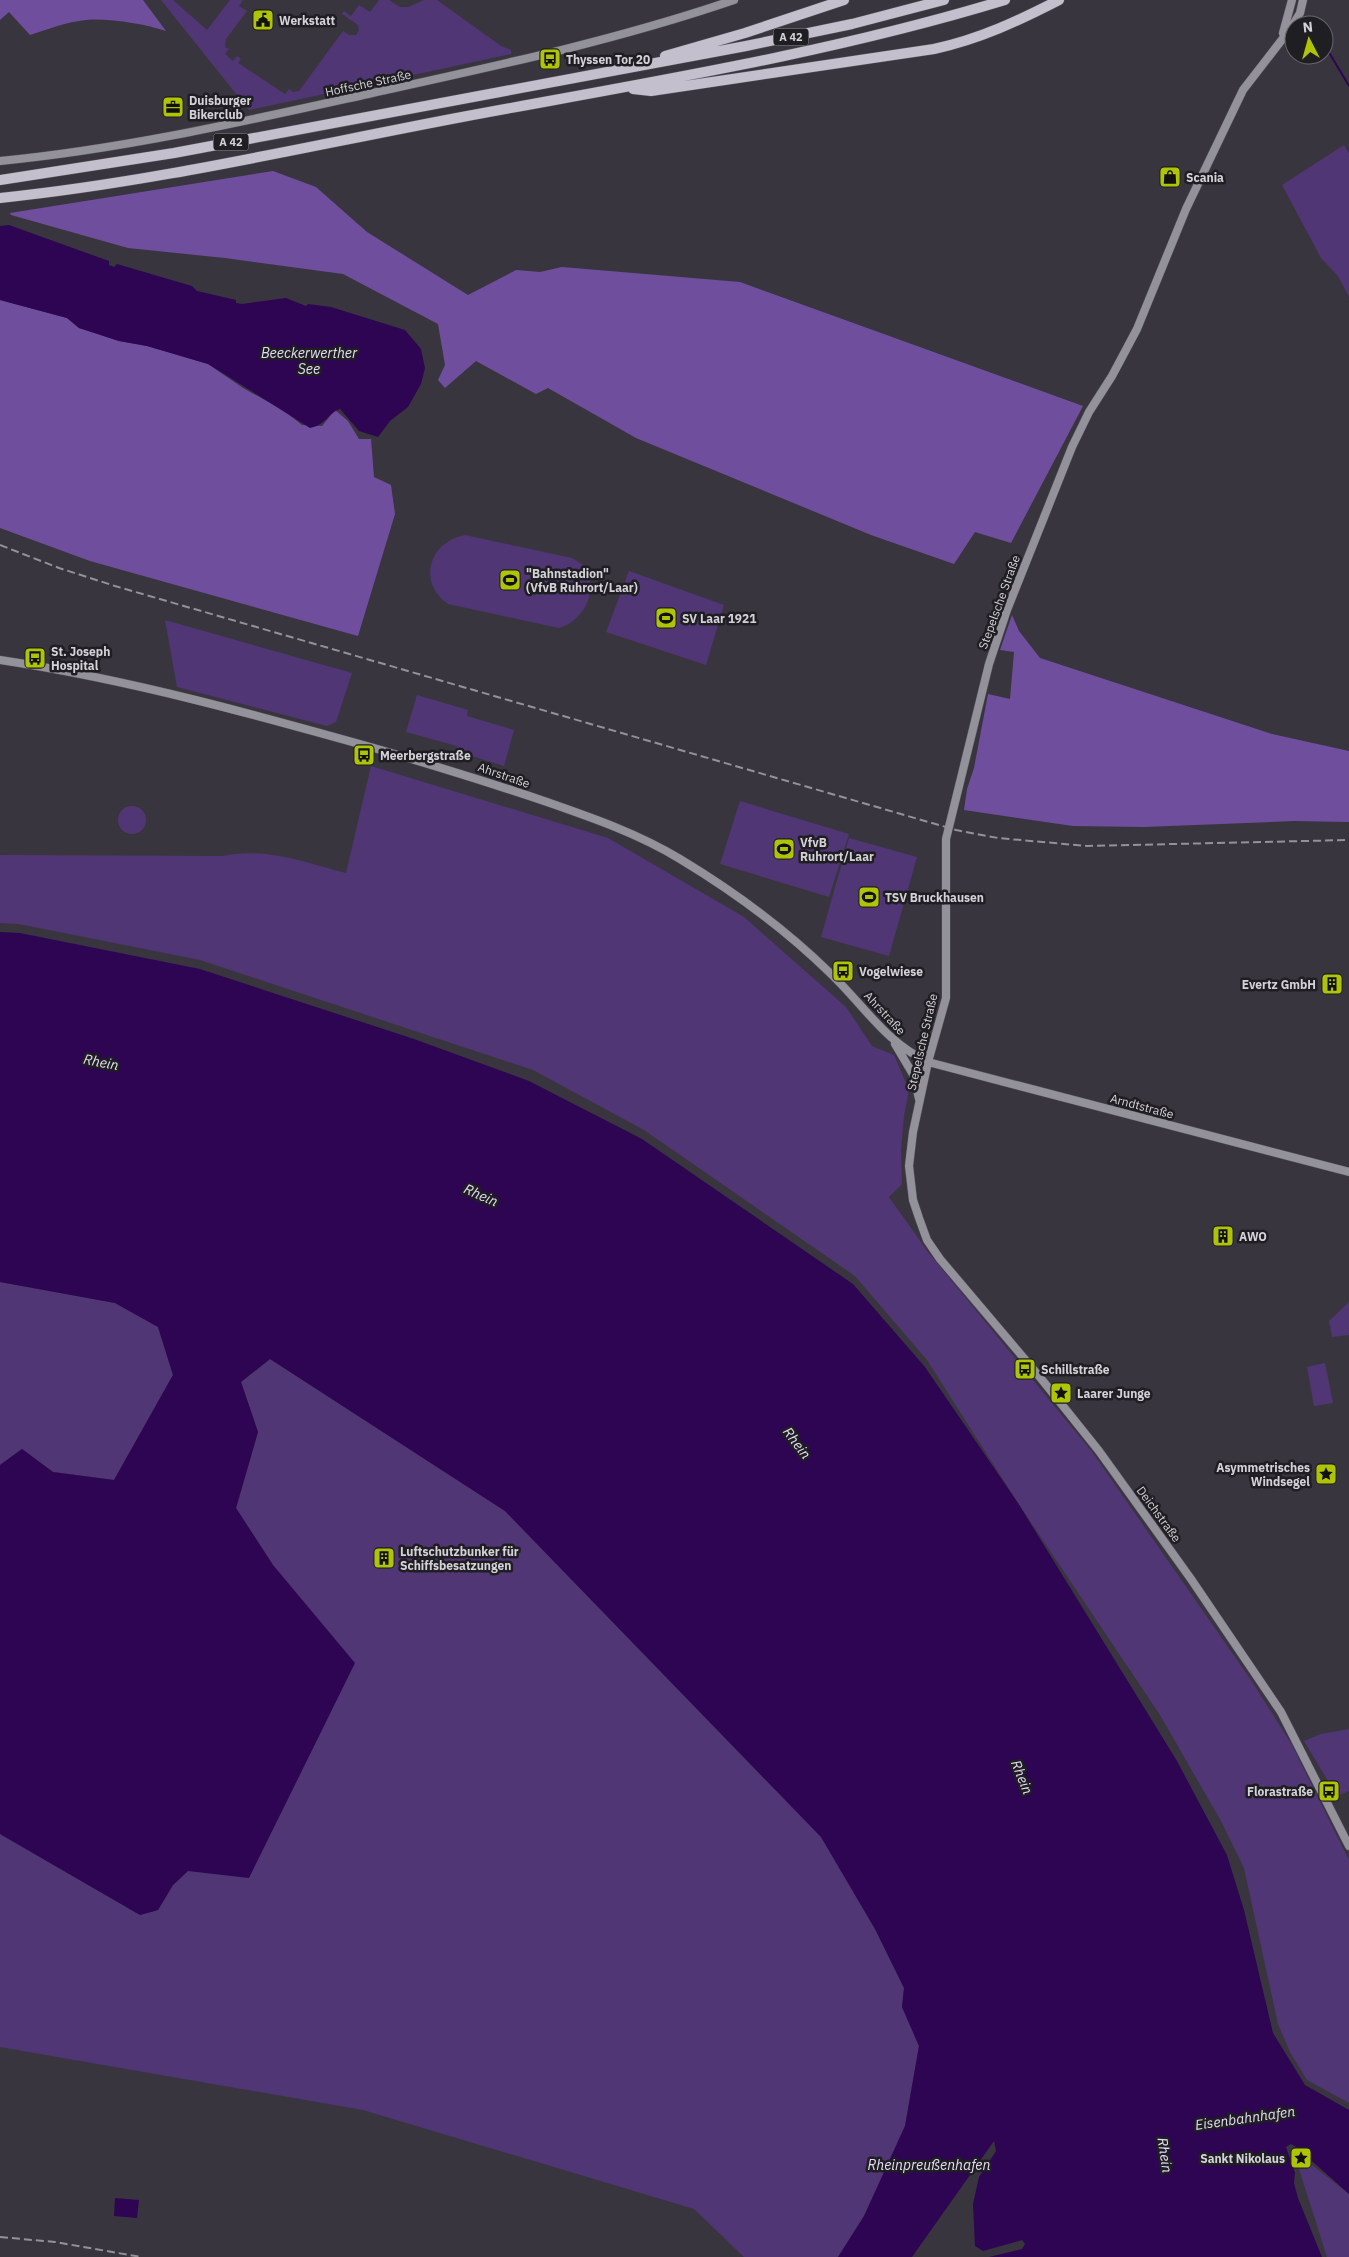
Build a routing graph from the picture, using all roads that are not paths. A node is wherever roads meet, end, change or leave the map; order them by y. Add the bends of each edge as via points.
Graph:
1 (734, 0) edge
2 (844, 0) edge
3 (944, 0) edge
4 (1005, 0) edge
5 (1060, 0) edge
6 (1292, 0) edge
7 (1303, 0) edge
8 (1279, 42) junction
9 (636, 67) junction
10 (619, 88) junction
11 (0, 161) edge
12 (0, 180) edge
13 (0, 198) edge
14 (0, 660) edge
15 (892, 1040) junction
16 (928, 1062) junction
17 (920, 1101) junction
18 (1349, 1172) edge
19 (919, 1218) joint
20 (1349, 1846) edge

1 - 11 street, Hoffsche Straße via 544,55 243,122 155,139
2 - 9 highway
3 - 9 highway, A 42 via 797,36
4 - 10 highway, A 42 via 839,44
5 - 10 highway via 1000,30 934,49 651,91
6 - 8 street, Stepelsche Straße
7 - 8 street, Stepelsche Straße via 1300,13
8 - 16 street, Stepelsche Straße via 1243,90 1186,209 1137,330 1072,447 988,664 946,839 946,998
9 - 12 highway, A 42 via 146,158
10 - 13 highway, A 42 via 123,181
14 - 15 street, Ahrstraße via 158,689 280,721 473,776 623,830 679,858 752,906 828,970
15 - 16 street, Ahrstraße
15 - 17 street via 914,1076
16 - 17 street, Stepelsche Straße
16 - 18 street, Arndtstraße
17 - 19 street, Stepelsche Straße via 909,1166
19 - 20 street, Deichstraße via 927,1240 940,1259 1099,1451 1197,1587 1281,1712

